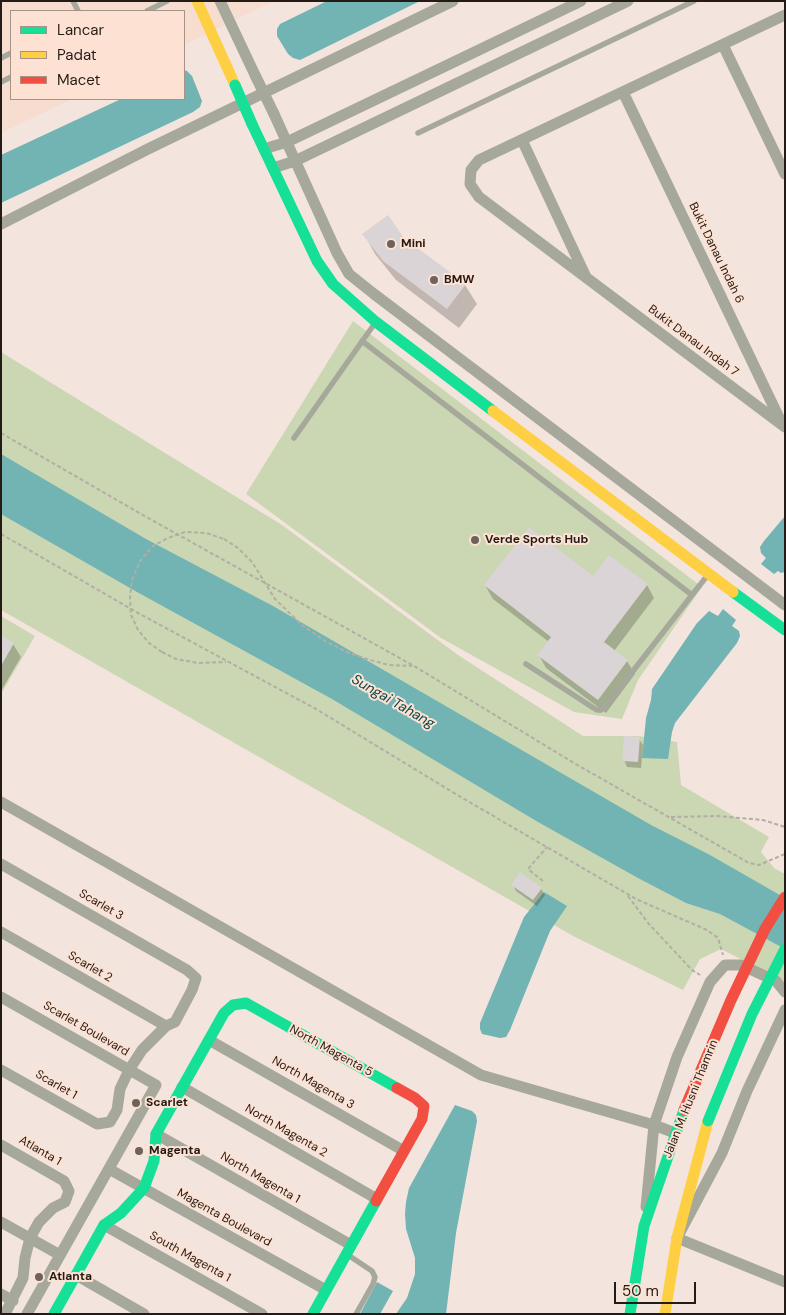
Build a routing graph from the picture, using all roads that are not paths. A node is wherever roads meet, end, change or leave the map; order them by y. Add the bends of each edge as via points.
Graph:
1 (167, 1) edge
2 (197, 1) edge
3 (220, 1) edge
4 (453, 1) edge
5 (581, 1) edge
6 (628, 1) edge
7 (694, 1) edge
8 (148, 10) edge
9 (785, 15) edge
10 (723, 45) junction
11 (623, 92) junction
12 (418, 133) dead end
13 (522, 140) junction
14 (287, 142) junction
15 (264, 149) junction
16 (295, 161) junction
17 (273, 168) junction
18 (785, 174) edge
19 (1, 224) edge
20 (586, 278) junction
21 (376, 322) junction
22 (362, 341) junction
23 (784, 427) edge
24 (294, 438) dead end
25 (708, 574) junction
26 (692, 595) junction
27 (785, 605) edge
28 (785, 630) edge
29 (526, 664) dead end
30 (1, 802) edge
31 (2, 867) edge
32 (785, 897) edge
33 (1, 932) edge
34 (785, 949) edge
35 (785, 992) edge
36 (1, 997) edge
37 (785, 1010) edge
38 (166, 1026) junction
39 (209, 1040) junction
40 (1, 1070) edge
41 (129, 1070) junction
42 (182, 1087) junction
43 (654, 1125) junction
44 (675, 1133) junction
45 (156, 1134) junction
46 (1, 1145) edge
47 (404, 1151) junction
48 (109, 1169) junction
49 (144, 1188) junction
50 (377, 1199) junction
51 (1, 1222) edge
52 (104, 1225) junction
53 (644, 1226) junction
54 (30, 1238) junction
55 (678, 1238) junction
56 (348, 1250) junction
57 (60, 1256) junction
58 (76, 1275) junction
59 (785, 1282) edge
60 (326, 1290) junction
61 (1, 1294) edge
62 (13, 1301) junction
63 (5, 1314) edge
64 (27, 1314) edge
65 (54, 1314) edge
66 (144, 1314) edge
67 (262, 1314) edge
68 (313, 1314) edge
69 (356, 1314) edge
70 (630, 1314) edge
71 (665, 1314) edge

1 - 8 lane
2 - 15 street, bridge
3 - 14 street, bridge
4 - 19 street
5 - 14 street
6 - 16 street
7 - 12 lane
9 - 10 street
10 - 11 street
10 - 18 street
11 - 13 street
11 - 23 street, Bukit Danau Indah 6
13 - 20 street, Bukit Danau Indah 7
13 - 20 street, Bukit Danau Indah 7 via 479,160 471,170 470,184 479,197
14 - 15 street
14 - 16 street
15 - 17 street
16 - 17 street
16 - 27 street via 349,274
17 - 21 street via 317,261 333,284
20 - 23 street, Bukit Danau Indah 7
21 - 22 lane
21 - 25 street
22 - 24 lane
22 - 26 lane
25 - 26 lane
25 - 28 street
26 - 29 lane via 600,710
30 - 43 street via 481,1075
31 - 38 street, Scarlet 3 via 196,978 175,1022
32 - 44 street, Jalan M. Husni Thamrin, bridge via 765,929 731,1000
33 - 38 street, Scarlet 2
34 - 55 street, Jalan M. Husni Thamrin, bridge via 752,1014 708,1120
35 - 43 street via 776,981 741,965 725,965 710,982 677,1057
36 - 41 street, Scarlet Boulevard
37 - 55 street via 722,1153
38 - 41 street via 142,1050
39 - 42 street
39 - 47 street, North Magenta 3
39 - 47 street, North Magenta 5 via 224,1013 233,1005 246,1003 416,1098 424,1106 422,1119
40 - 41 street, Scarlet 1 via 97,1124 110,1122
41 - 48 street, Scarlet Boulevard via 156,1085
42 - 45 street
42 - 50 street, North Magenta 2
43 - 44 street
43 - 53 street
44 - 53 street, Jalan M. Husni Thamrin
45 - 49 street via 154,1161
45 - 56 street, North Magenta 1
46 - 54 street, Atlanta 1 via 64,1181 70,1191 66,1202 53,1208 39,1222
47 - 50 street
48 - 49 street, Magenta Boulevard
48 - 57 street
49 - 52 street via 121,1213
49 - 60 street, Magenta Boulevard
50 - 56 street
51 - 54 street
52 - 58 street
52 - 67 street, South Magenta 1
53 - 70 street, Jalan M. Husni Thamrin
54 - 57 street
54 - 62 street via 23,1278
55 - 59 street
55 - 71 street, Jalan M. Husni Thamrin
56 - 60 street
56 - 69 lane via 375,1277
57 - 64 street
58 - 65 street
58 - 66 street
60 - 68 street
61 - 62 street
62 - 63 street

